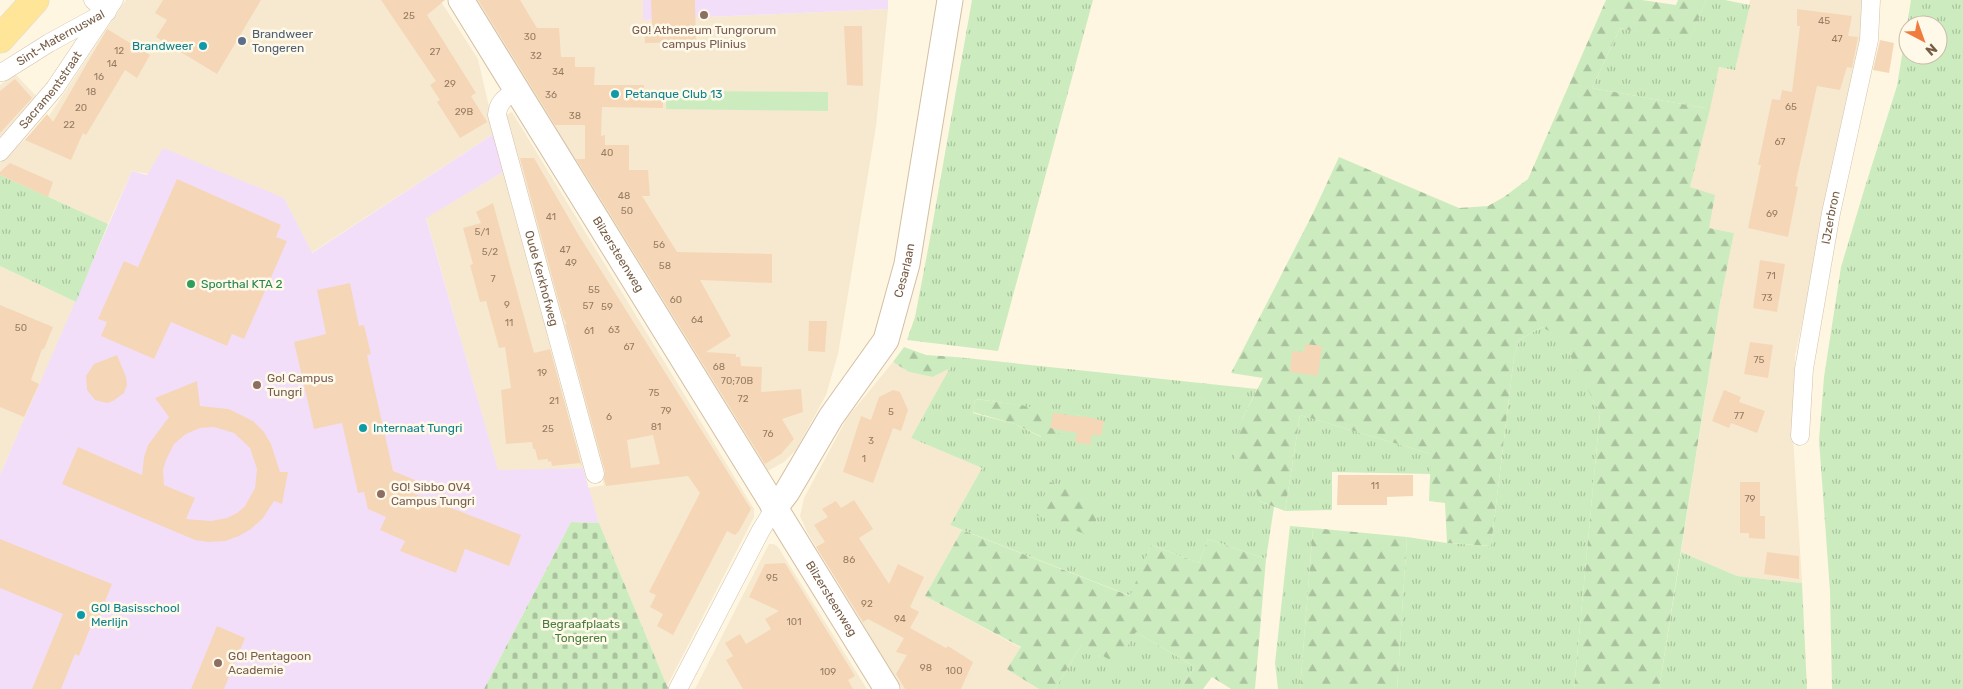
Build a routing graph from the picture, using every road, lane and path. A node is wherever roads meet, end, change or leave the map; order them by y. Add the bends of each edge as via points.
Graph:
1 (13, 0) edge
2 (35, 0) edge
3 (93, 0) edge
4 (462, 0) edge
5 (950, 0) edge
6 (1871, 0) edge
7 (110, 6) edge
8 (0, 15) edge
9 (0, 39) edge
10 (0, 72) edge
11 (516, 90) junction
12 (0, 152) edge
13 (1800, 436) dead end
14 (595, 474) dead end
15 (774, 509) junction
16 (678, 689) edge
17 (887, 689) edge

1 - 8 main road
2 - 9 main road
3 - 7 street, Sint-Maternuswal
4 - 11 main road, Bilzersteenweg
5 - 15 main road, Cesarlaan via 907,264 886,340 831,417 788,492
6 - 13 street, IJzerbron via 1869,40 1832,213 1804,369
7 - 10 street, Sint-Maternuswal
7 - 12 street, Sacramentstraat via 55,88
11 - 14 street, Oude Kerkhofweg via 503,99 497,115
11 - 15 main road, Bilzersteenweg
15 - 16 street
15 - 17 main road, Bilzersteenweg

